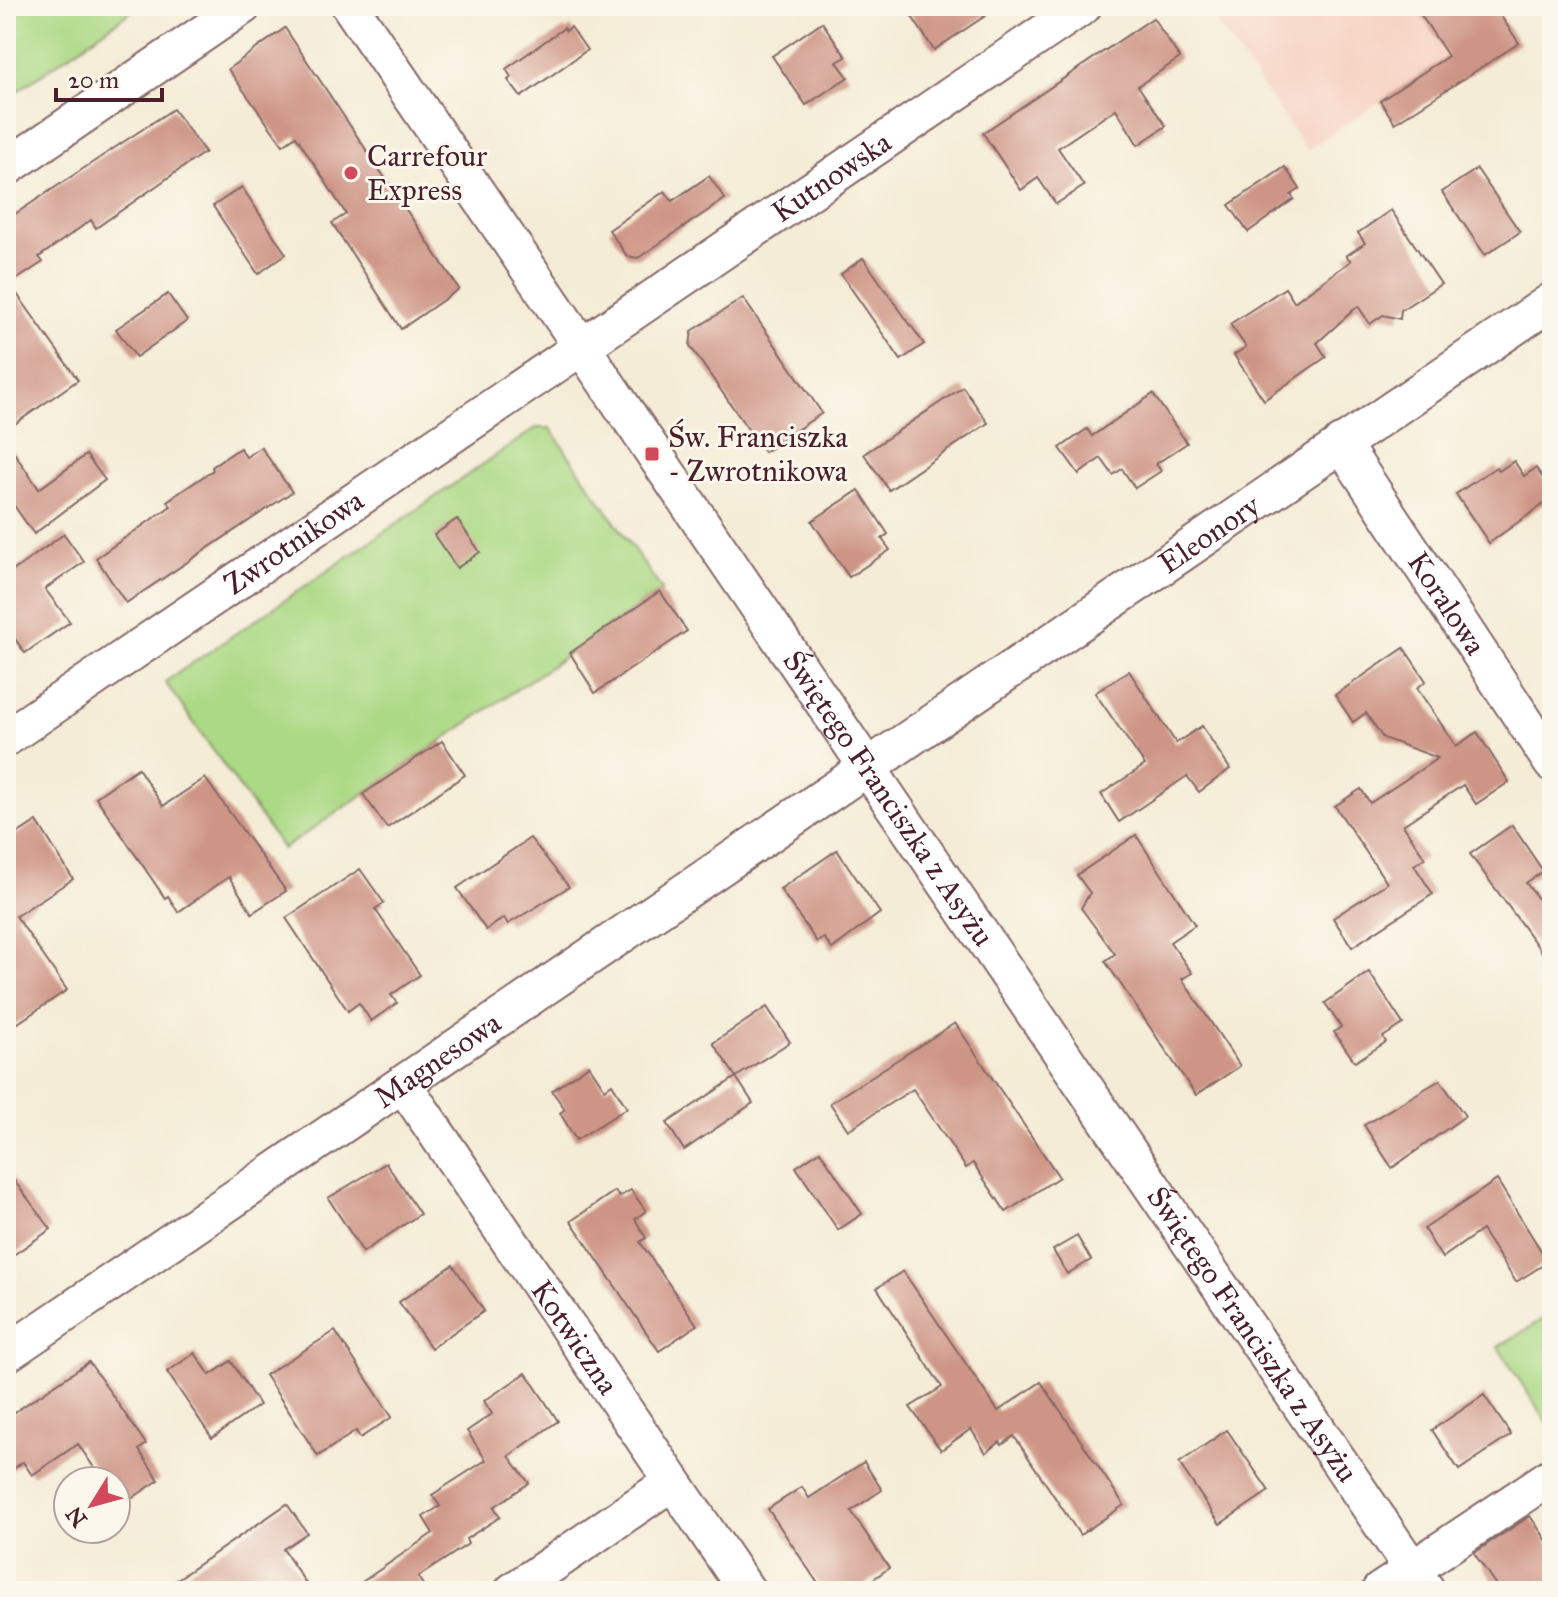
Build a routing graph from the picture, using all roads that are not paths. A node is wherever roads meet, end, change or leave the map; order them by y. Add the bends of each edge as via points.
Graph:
1 (243, 6) edge
2 (350, 6) edge
3 (1083, 6) edge
4 (6, 168) edge
5 (1552, 301) edge
6 (581, 349) junction
7 (1341, 443) junction
8 (6, 738) edge
9 (1552, 763) edge
10 (869, 769) junction
11 (403, 1084) junction
12 (6, 1354) edge
13 (1552, 1476) edge
14 (672, 1482) junction
15 (1419, 1580) edge
16 (513, 1591) edge
17 (747, 1591) edge
18 (1380, 1591) edge

1 - 4 street
2 - 6 street, Świętego Franciszka z Asyżu
3 - 6 street, Kutnowska
5 - 7 street, Eleonory
6 - 8 street, Zwrotnikowa
6 - 10 street, Świętego Franciszka z Asyżu
7 - 9 street, Koralowa
7 - 10 street, Eleonory
10 - 11 street, Magnesowa
10 - 15 street, Świętego Franciszka z Asyżu
11 - 12 street, Magnesowa
11 - 14 street, Kotwiczna
13 - 15 street
14 - 16 street
14 - 17 street, Kotwiczna
15 - 18 street

